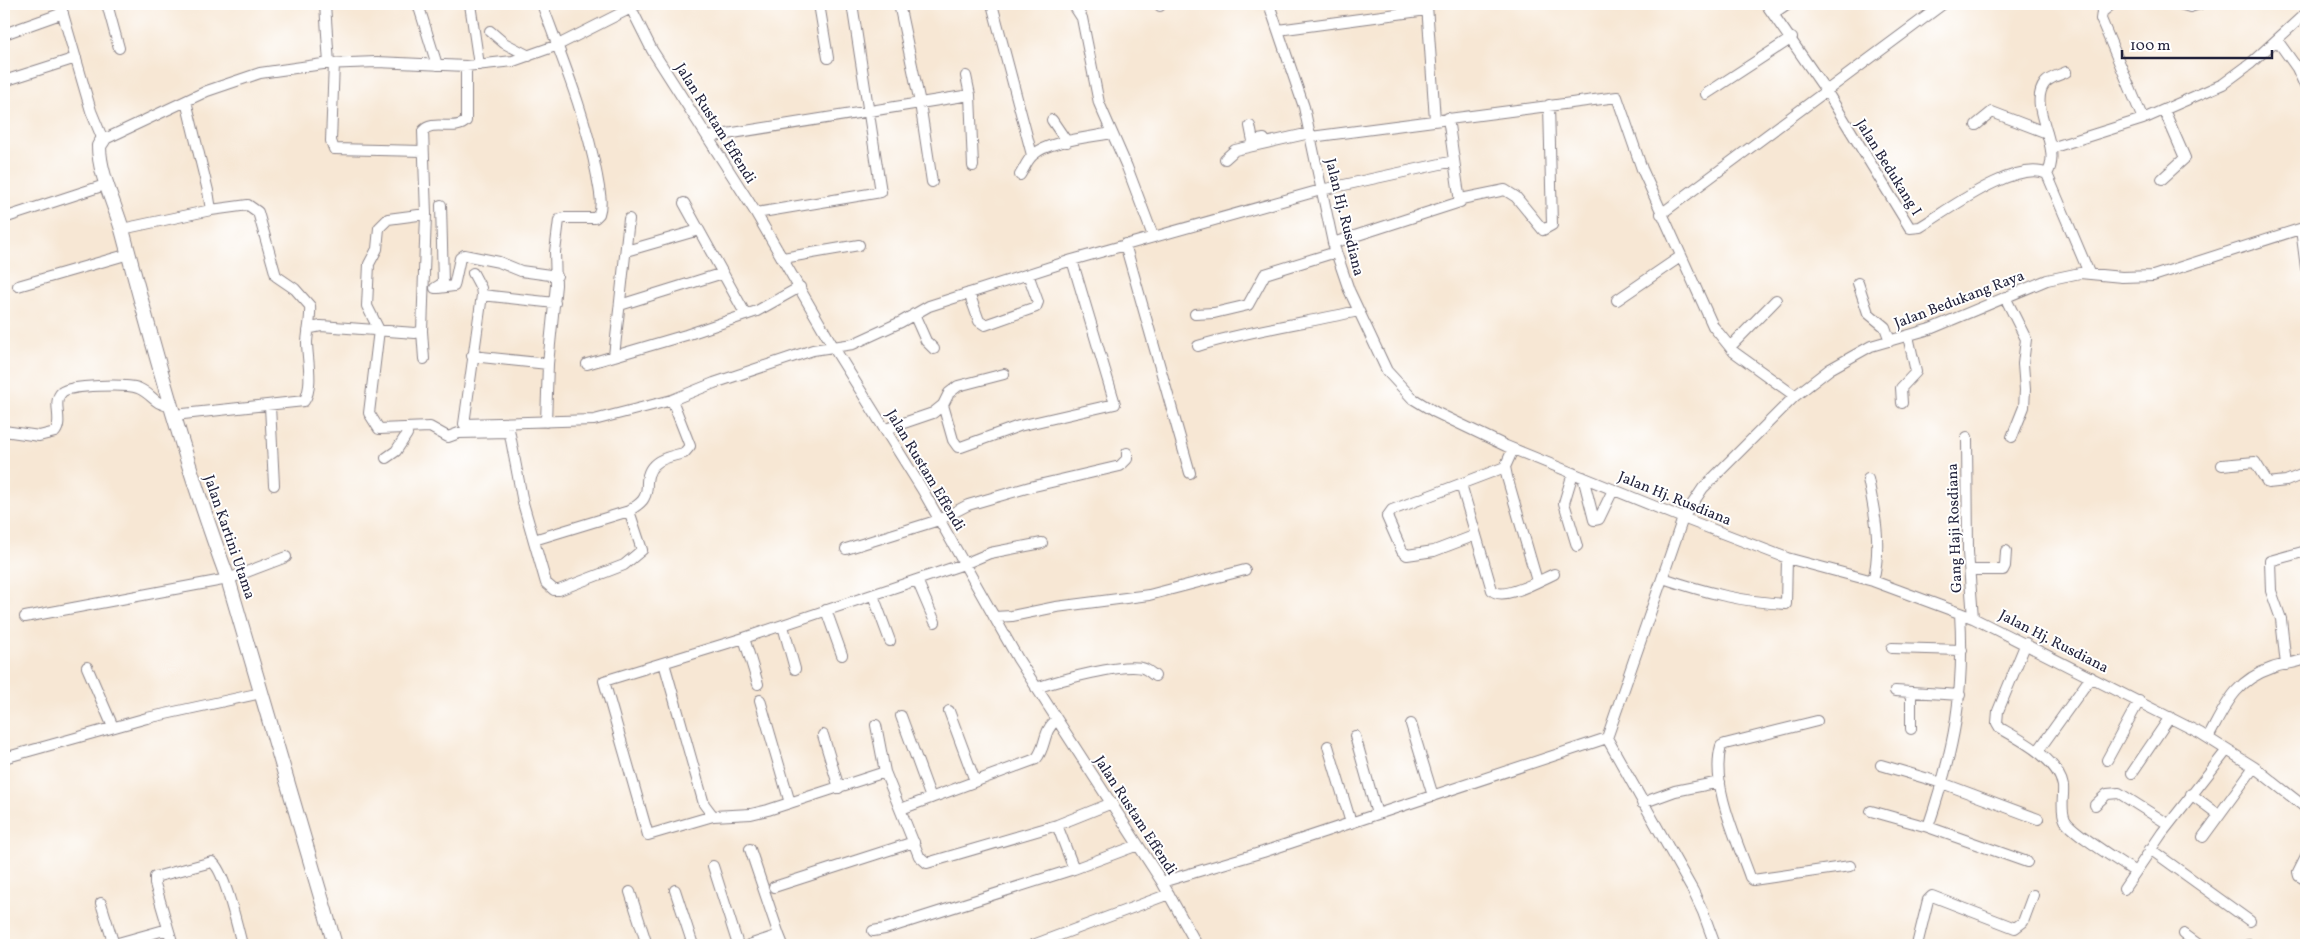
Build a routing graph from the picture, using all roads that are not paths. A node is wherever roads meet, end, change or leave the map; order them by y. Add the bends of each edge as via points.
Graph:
1 (107, 4) edge
2 (325, 4) edge
3 (418, 4) edge
4 (470, 4) edge
5 (542, 4) edge
6 (819, 4) edge
7 (899, 4) edge
8 (992, 4) edge
9 (1073, 4) edge
10 (1269, 4) edge
11 (1766, 4) edge
12 (1786, 4) edge
13 (1943, 4) edge
14 (2112, 4) edge
15 (2180, 4) edge
16 (2200, 4) edge
17 (633, 5) edge
18 (1427, 7) edge
19 (62, 8) edge
20 (853, 10) dead end
21 (1774, 13) junction
22 (2306, 13) edge
23 (1278, 30) junction
24 (490, 31) dead end
25 (4, 34) edge
26 (1792, 38) junction
27 (2277, 40) junction
28 (558, 45) junction
29 (120, 48) dead end
30 (530, 56) junction
31 (76, 58) junction
32 (828, 58) dead end
33 (331, 63) junction
34 (437, 65) junction
35 (479, 65) junction
36 (466, 66) junction
37 (2066, 72) dead end
38 (966, 76) dead end
39 (4, 81) edge
40 (2306, 88) edge
41 (1827, 92) junction
42 (1706, 94) dead end
43 (970, 95) junction
44 (186, 101) junction
45 (920, 103) junction
46 (1549, 105) junction
47 (2164, 110) junction
48 (869, 112) junction
49 (1448, 118) junction
50 (2143, 118) junction
51 (1052, 120) dead end
52 (1435, 120) junction
53 (1976, 125) dead end
54 (1250, 126) dead end
55 (1112, 133) junction
56 (1310, 133) junction
57 (2047, 133) junction
58 (708, 137) junction
59 (103, 140) junction
60 (1067, 142) junction
61 (2050, 148) junction
62 (423, 150) junction
63 (1040, 151) junction
64 (1225, 159) dead end
65 (1454, 161) junction
66 (973, 166) dead end
67 (2047, 174) junction
68 (1020, 175) dead end
69 (2162, 179) dead end
70 (932, 182) dead end
71 (108, 184) junction
72 (1320, 190) junction
73 (1461, 199) junction
74 (684, 203) dead end
75 (441, 205) dead end
76 (211, 210) junction
77 (756, 213) junction
78 (426, 214) junction
79 (1661, 214) junction
80 (4, 218) edge
81 (629, 219) dead end
82 (2303, 228) edge
83 (122, 229) junction
84 (699, 230) junction
85 (1153, 236) junction
86 (1125, 244) junction
87 (860, 246) dead end
88 (1335, 247) junction
89 (626, 250) junction
90 (129, 254) junction
91 (1680, 257) junction
92 (783, 258) junction
93 (1076, 259) junction
94 (2306, 268) edge
95 (474, 273) dead end
96 (722, 273) junction
97 (2089, 273) junction
98 (1028, 274) junction
99 (557, 276) junction
100 (1858, 283) dead end
101 (18, 286) dead end
102 (800, 287) junction
103 (424, 288) junction
104 (438, 288) junction
105 (969, 293) junction
106 (482, 295) junction
107 (2005, 297) junction
108 (1617, 300) dead end
109 (1776, 300) dead end
110 (555, 303) junction
111 (620, 305) junction
112 (1358, 311) junction
113 (914, 314) junction
114 (1195, 314) dead end
115 (746, 315) junction
116 (379, 330) junction
117 (422, 331) junction
118 (308, 332) junction
119 (1908, 336) junction
120 (1890, 341) junction
121 (1198, 346) dead end
122 (1730, 347) junction
123 (834, 348) junction
124 (934, 349) dead end
125 (472, 356) junction
126 (614, 356) junction
127 (424, 360) dead end
128 (548, 364) junction
129 (587, 364) dead end
130 (1004, 374) dead end
131 (1795, 396) junction
132 (672, 400) junction
133 (1902, 403) dead end
134 (943, 405) junction
135 (270, 406) junction
136 (172, 410) junction
137 (546, 422) junction
138 (509, 428) junction
139 (405, 429) junction
140 (886, 429) junction
141 (4, 431) edge
142 (1967, 437) dead end
143 (2012, 437) dead end
144 (1513, 449) junction
145 (1127, 453) dead end
146 (386, 458) dead end
147 (2222, 465) dead end
148 (1505, 467) junction
149 (1190, 473) dead end
150 (1573, 473) junction
151 (2306, 473) edge
152 (1583, 478) junction
153 (1868, 479) dead end
154 (1461, 484) junction
155 (274, 485) dead end
156 (1614, 490) junction
157 (629, 511) junction
158 (1684, 518) junction
159 (939, 520) junction
160 (1476, 534) junction
161 (534, 540) junction
162 (1042, 543) dead end
163 (1577, 546) dead end
164 (846, 549) dead end
165 (2006, 551) dead end
166 (2306, 551) edge
167 (286, 557) dead end
168 (1787, 558) junction
169 (964, 564) junction
170 (1244, 570) dead end
171 (1970, 570) junction
172 (1554, 574) dead end
173 (1663, 578) junction
174 (228, 579) junction
175 (917, 580) junction
176 (1537, 581) junction
177 (1873, 581) junction
178 (874, 595) junction
179 (826, 610) junction
180 (1960, 613) junction
181 (25, 617) dead end
182 (994, 617) junction
183 (1973, 618) junction
184 (934, 622) dead end
185 (782, 626) junction
186 (744, 638) junction
187 (890, 642) dead end
188 (2026, 644) junction
189 (1892, 648) dead end
190 (1962, 650) junction
191 (842, 656) dead end
192 (2306, 659) edge
193 (664, 663) junction
194 (2286, 665) junction
195 (87, 667) dead end
196 (795, 669) dead end
197 (1155, 676) dead end
198 (2091, 677) junction
199 (758, 684) dead end
200 (1036, 688) junction
201 (1895, 691) dead end
202 (1911, 692) junction
203 (261, 693) junction
204 (1960, 694) junction
205 (760, 700) dead end
206 (2139, 701) junction
207 (950, 711) dead end
208 (901, 716) dead end
209 (2170, 716) junction
210 (1057, 720) junction
211 (1817, 721) dead end
212 (1411, 724) dead end
213 (876, 725) dead end
214 (113, 727) junction
215 (1911, 729) dead end
216 (823, 735) dead end
217 (1355, 736) dead end
218 (1607, 738) junction
219 (2208, 738) junction
220 (1328, 746) dead end
221 (2227, 750) junction
222 (2038, 751) junction
223 (4, 758) edge
224 (2107, 760) dead end
225 (1882, 765) dead end
226 (2254, 767) junction
227 (885, 772) junction
228 (2132, 773) dead end
229 (975, 781) junction
230 (1720, 782) junction
231 (1942, 783) junction
232 (840, 788) junction
233 (2191, 794) junction
234 (1433, 796) junction
235 (931, 798) junction
236 (790, 803) junction
237 (1112, 803) junction
238 (1642, 803) junction
239 (2095, 805) dead end
240 (2306, 808) edge
241 (901, 809) junction
242 (1871, 810) dead end
243 (1377, 814) junction
244 (2219, 815) junction
245 (713, 816) junction
246 (2038, 819) dead end
247 (1351, 823) junction
248 (2168, 824) junction
249 (1057, 825) junction
250 (1928, 826) junction
251 (2203, 838) dead end
252 (914, 842) junction
253 (1138, 845) junction
254 (750, 849) dead end
255 (2150, 849) junction
256 (2306, 856) edge
257 (2027, 862) dead end
258 (713, 866) dead end
259 (1850, 866) dead end
260 (1074, 868) junction
261 (2135, 872) junction
262 (2306, 880) edge
263 (1162, 882) junction
264 (774, 887) dead end
265 (2124, 889) dead end
266 (675, 890) dead end
267 (630, 892) dead end
268 (1169, 894) junction
269 (2033, 895) dead end
270 (101, 903) dead end
271 (2250, 921) dead end
272 (168, 929) junction
273 (873, 931) dead end
274 (2184, 934) dead end
275 (781, 940) edge
276 (113, 945) edge
277 (173, 945) edge
278 (242, 945) edge
279 (335, 945) edge
280 (647, 945) edge
281 (693, 945) edge
282 (738, 945) edge
283 (749, 945) edge
284 (1033, 945) edge
285 (1197, 945) edge
286 (1714, 945) edge
287 (1917, 945) edge
288 (2199, 945) edge
289 (2248, 945) edge
290 (2258, 945) edge

1 - 29 street
2 - 33 street
3 - 34 street
4 - 35 street
5 - 28 street
6 - 32 street
7 - 45 street
8 - 63 street
9 - 55 street via 1082,18 1099,103
10 - 23 street, Jalan Hj. Rusdiana
11 - 21 street, Jalan Bedukang I
12 - 21 street
13 - 41 street
14 - 50 street via 2102,12 2100,20
15 - 16 street via 2190,8
17 - 28 street
17 - 58 street, Jalan Rustam Effendi via 652,50
18 - 23 street
18 - 52 street
19 - 25 street
19 - 31 street
20 - 48 street
21 - 26 street, Jalan Bedukang I
22 - 27 street
23 - 56 street, Jalan Hj. Rusdiana
24 - 30 street via 504,43
26 - 41 street, Jalan Bedukang I
26 - 42 street
27 - 40 street via 2297,68
27 - 47 street via 2235,77
28 - 30 street
28 - 99 street via 578,99 602,203 595,218 559,220 555,252
30 - 35 street
31 - 39 street
31 - 59 street
33 - 34 street
33 - 44 street via 260,73 207,90
33 - 62 street via 331,141 334,149
34 - 36 street
35 - 36 street
36 - 62 street via 466,121 424,128
37 - 57 street via 2049,79 2042,89 2041,110
38 - 43 street
41 - 67 street, Jalan Bedukang I via 1907,225 1913,229 1982,187 2024,173 2042,171
41 - 79 street
43 - 45 street
43 - 66 street
44 - 59 street
44 - 76 street
45 - 48 street
45 - 70 street
46 - 49 street
46 - 73 street via 1552,226 1541,229 1511,192 1505,190
46 - 79 street via 1617,97
47 - 50 street
47 - 69 street via 2185,158
48 - 58 street
48 - 77 street via 881,192
49 - 52 street
49 - 65 street
50 - 61 street
51 - 60 street
52 - 56 street
53 - 57 street via 1992,112
54 - 56 street via 1253,141
55 - 60 street
55 - 85 street
56 - 64 street via 1235,150
56 - 72 street, Jalan Hj. Rusdiana
57 - 61 street
58 - 77 street, Jalan Rustam Effendi
59 - 71 street, Jalan Kartini Utama via 99,153
60 - 63 street
61 - 67 street via 2053,159
62 - 78 street
63 - 68 street
65 - 72 street
65 - 73 street
67 - 97 street
71 - 80 street
71 - 83 street, Jalan Kartini Utama
72 - 85 street
72 - 88 street, Jalan Hj. Rusdiana
73 - 88 street via 1458,203
74 - 84 street
75 - 104 street via 444,284
76 - 83 street
76 - 118 street via 248,205 258,212 276,276 295,289 310,306
77 - 92 street, Jalan Rustam Effendi
78 - 103 street
78 - 116 street via 388,219 379,228 377,249 369,264 367,302
79 - 91 street
81 - 89 street
82 - 94 street
82 - 97 street, Jalan Bedukang Raya via 2154,276
83 - 90 street, Jalan Kartini Utama
84 - 89 street
84 - 96 street
85 - 86 street
86 - 93 street
86 - 149 street
87 - 92 street
88 - 112 street, Jalan Hj. Rusdiana
88 - 114 street via 1265,274 1248,305
89 - 111 street
90 - 101 street
90 - 136 street, Jalan Kartini Utama
91 - 108 street
91 - 122 street via 1705,312
92 - 102 street, Jalan Rustam Effendi
93 - 98 street
93 - 134 street via 1115,404 1018,426 961,447 953,440
95 - 106 street
96 - 111 street
96 - 115 street
97 - 107 street, Jalan Bedukang Raya via 2047,280
98 - 105 street
98 - 105 street via 1038,302 1036,307 985,325 979,321
99 - 104 street via 521,271 499,262 464,256 460,258 454,286
99 - 110 street
100 - 120 street via 1868,313 1885,327
102 - 115 street
102 - 123 street, Jalan Rustam Effendi
103 - 104 street
103 - 117 street
105 - 113 street
106 - 110 street
106 - 125 street
107 - 119 street, Jalan Bedukang Raya
107 - 143 street via 2026,339 2024,407
109 - 122 street
110 - 128 street
111 - 126 street
112 - 121 street
112 - 144 street, Jalan Hj. Rusdiana via 1387,371 1412,398
113 - 123 street via 853,344
113 - 124 street
115 - 126 street
116 - 117 street
116 - 118 street via 320,326
116 - 139 street via 369,413 380,429
117 - 127 street
118 - 135 street via 307,397 299,402
119 - 120 street, Jalan Bedukang Raya
119 - 133 street via 1916,372 1902,385
120 - 131 street, Jalan Bedukang Raya via 1850,357
122 - 131 street
123 - 132 street via 813,350
123 - 140 street, Jalan Rustam Effendi
125 - 128 street
125 - 138 street via 464,424
126 - 129 street
128 - 137 street
130 - 134 street via 958,386 949,393
131 - 158 street, Jalan Bedukang Raya via 1703,488
132 - 137 street via 594,420
132 - 157 street via 689,440 688,451 654,463 648,474 644,499
134 - 140 street via 934,412
135 - 136 street
135 - 155 street
136 - 141 street via 156,403 139,388 73,388 59,396 58,424 54,432 39,436
136 - 174 street, Jalan Kartini Utama
137 - 138 street
138 - 139 street via 459,432 448,437 430,427
138 - 161 street via 523,503
139 - 146 street via 407,434 402,442
140 - 159 street, Jalan Rustam Effendi
142 - 171 street, Gang Haji Rosdiana
144 - 148 street
144 - 150 street, Jalan Hj. Rusdiana
145 - 159 street via 1127,459 1120,466 968,505
147 - 151 street via 2255,462 2268,483 2286,481
148 - 154 street
148 - 176 street
150 - 152 street, Jalan Hj. Rusdiana
150 - 163 street via 1564,503
152 - 156 street, Jalan Hj. Rusdiana
152 - 156 street via 1594,520 1599,519
153 - 177 street via 1879,547
154 - 160 street
154 - 160 street via 1392,510 1387,517 1388,522 1402,551 1412,556
156 - 158 street, Jalan Hj. Rusdiana
157 - 161 street
157 - 161 street via 642,547 640,553 624,565 559,590 546,583
158 - 168 street, Jalan Hj. Rusdiana
158 - 173 street, Jalan Bedukang Raya
159 - 164 street
159 - 169 street, Jalan Rustam Effendi
160 - 176 street via 1495,593 1504,595
162 - 169 street via 990,553
165 - 171 street via 2003,570
166 - 194 street via 2270,561 2271,591 2281,619
167 - 174 street
168 - 173 street via 1786,604 1753,603 1707,594
168 - 177 street, Jalan Hj. Rusdiana
169 - 175 street
169 - 182 street, Jalan Rustam Effendi
170 - 182 street via 1148,595
171 - 183 street, Gang Haji Rosdiana
172 - 176 street
173 - 218 street, Jalan Bedukang Raya
174 - 181 street
174 - 203 street, Jalan Kartini Utama
175 - 178 street
175 - 184 street
177 - 180 street, Jalan Hj. Rusdiana
178 - 179 street
178 - 187 street
179 - 185 street
179 - 191 street
180 - 183 street, Jalan Hj. Rusdiana
180 - 190 street
182 - 200 street, Jalan Rustam Effendi
183 - 188 street, Jalan Hj. Rusdiana
185 - 186 street
185 - 196 street
186 - 193 street
186 - 199 street
188 - 198 street, Jalan Hj. Rusdiana
188 - 222 street via 1998,711 1997,723
189 - 190 street
190 - 204 street
192 - 194 street
193 - 245 street via 704,804
193 - 245 street via 604,681 648,835
194 - 219 street via 2254,676 2239,686
195 - 214 street
197 - 200 street via 1140,668 1117,669
198 - 206 street, Jalan Hj. Rusdiana
198 - 222 street
200 - 210 street, Jalan Rustam Effendi
201 - 202 street
202 - 204 street
202 - 215 street
203 - 214 street
203 - 279 street, Jalan Kartini Utama
204 - 231 street via 1952,750
205 - 236 street
206 - 209 street, Jalan Hj. Rusdiana
206 - 224 street
207 - 229 street
208 - 235 street
209 - 219 street, Jalan Hj. Rusdiana
209 - 228 street
210 - 229 street via 1046,729 1036,759
210 - 237 street, Jalan Rustam Effendi
211 - 230 street via 1725,744 1720,750
212 - 234 street
213 - 227 street
214 - 223 street
216 - 232 street
217 - 243 street
218 - 234 street
218 - 238 street
219 - 221 street, Jalan Hj. Rusdiana
220 - 247 street
221 - 226 street, Jalan Hj. Rusdiana
221 - 233 street
222 - 261 street via 2063,786 2063,812 2069,826
225 - 231 street
226 - 240 street, Jalan Hj. Rusdiana
226 - 244 street
227 - 232 street
227 - 241 street
229 - 235 street
230 - 238 street via 1675,791
230 - 259 street via 1752,880
231 - 246 street
231 - 250 street
232 - 236 street
233 - 244 street
233 - 248 street
234 - 243 street
235 - 241 street
236 - 245 street via 750,814
237 - 249 street
237 - 253 street, Jalan Rustam Effendi
238 - 286 street via 1693,891
239 - 248 street via 2107,794 2119,793
241 - 252 street
242 - 250 street
243 - 247 street
244 - 251 street
247 - 263 street
248 - 255 street
249 - 252 street via 927,863 919,856
249 - 260 street
250 - 257 street
252 - 264 street
253 - 260 street
253 - 263 street, Jalan Rustam Effendi
254 - 275 street
255 - 261 street
255 - 271 street
256 - 262 street via 2298,872
258 - 282 street
260 - 273 street
261 - 265 street
263 - 268 street, Jalan Rustam Effendi
266 - 281 street
267 - 280 street
268 - 284 street
268 - 285 street, Jalan Rustam Effendi
269 - 287 street via 2023,922 2015,928 1932,896 1928,900
270 - 276 street
272 - 276 street
272 - 277 street
272 - 278 street via 155,877 212,862 218,866
274 - 288 street
275 - 283 street
289 - 290 street

